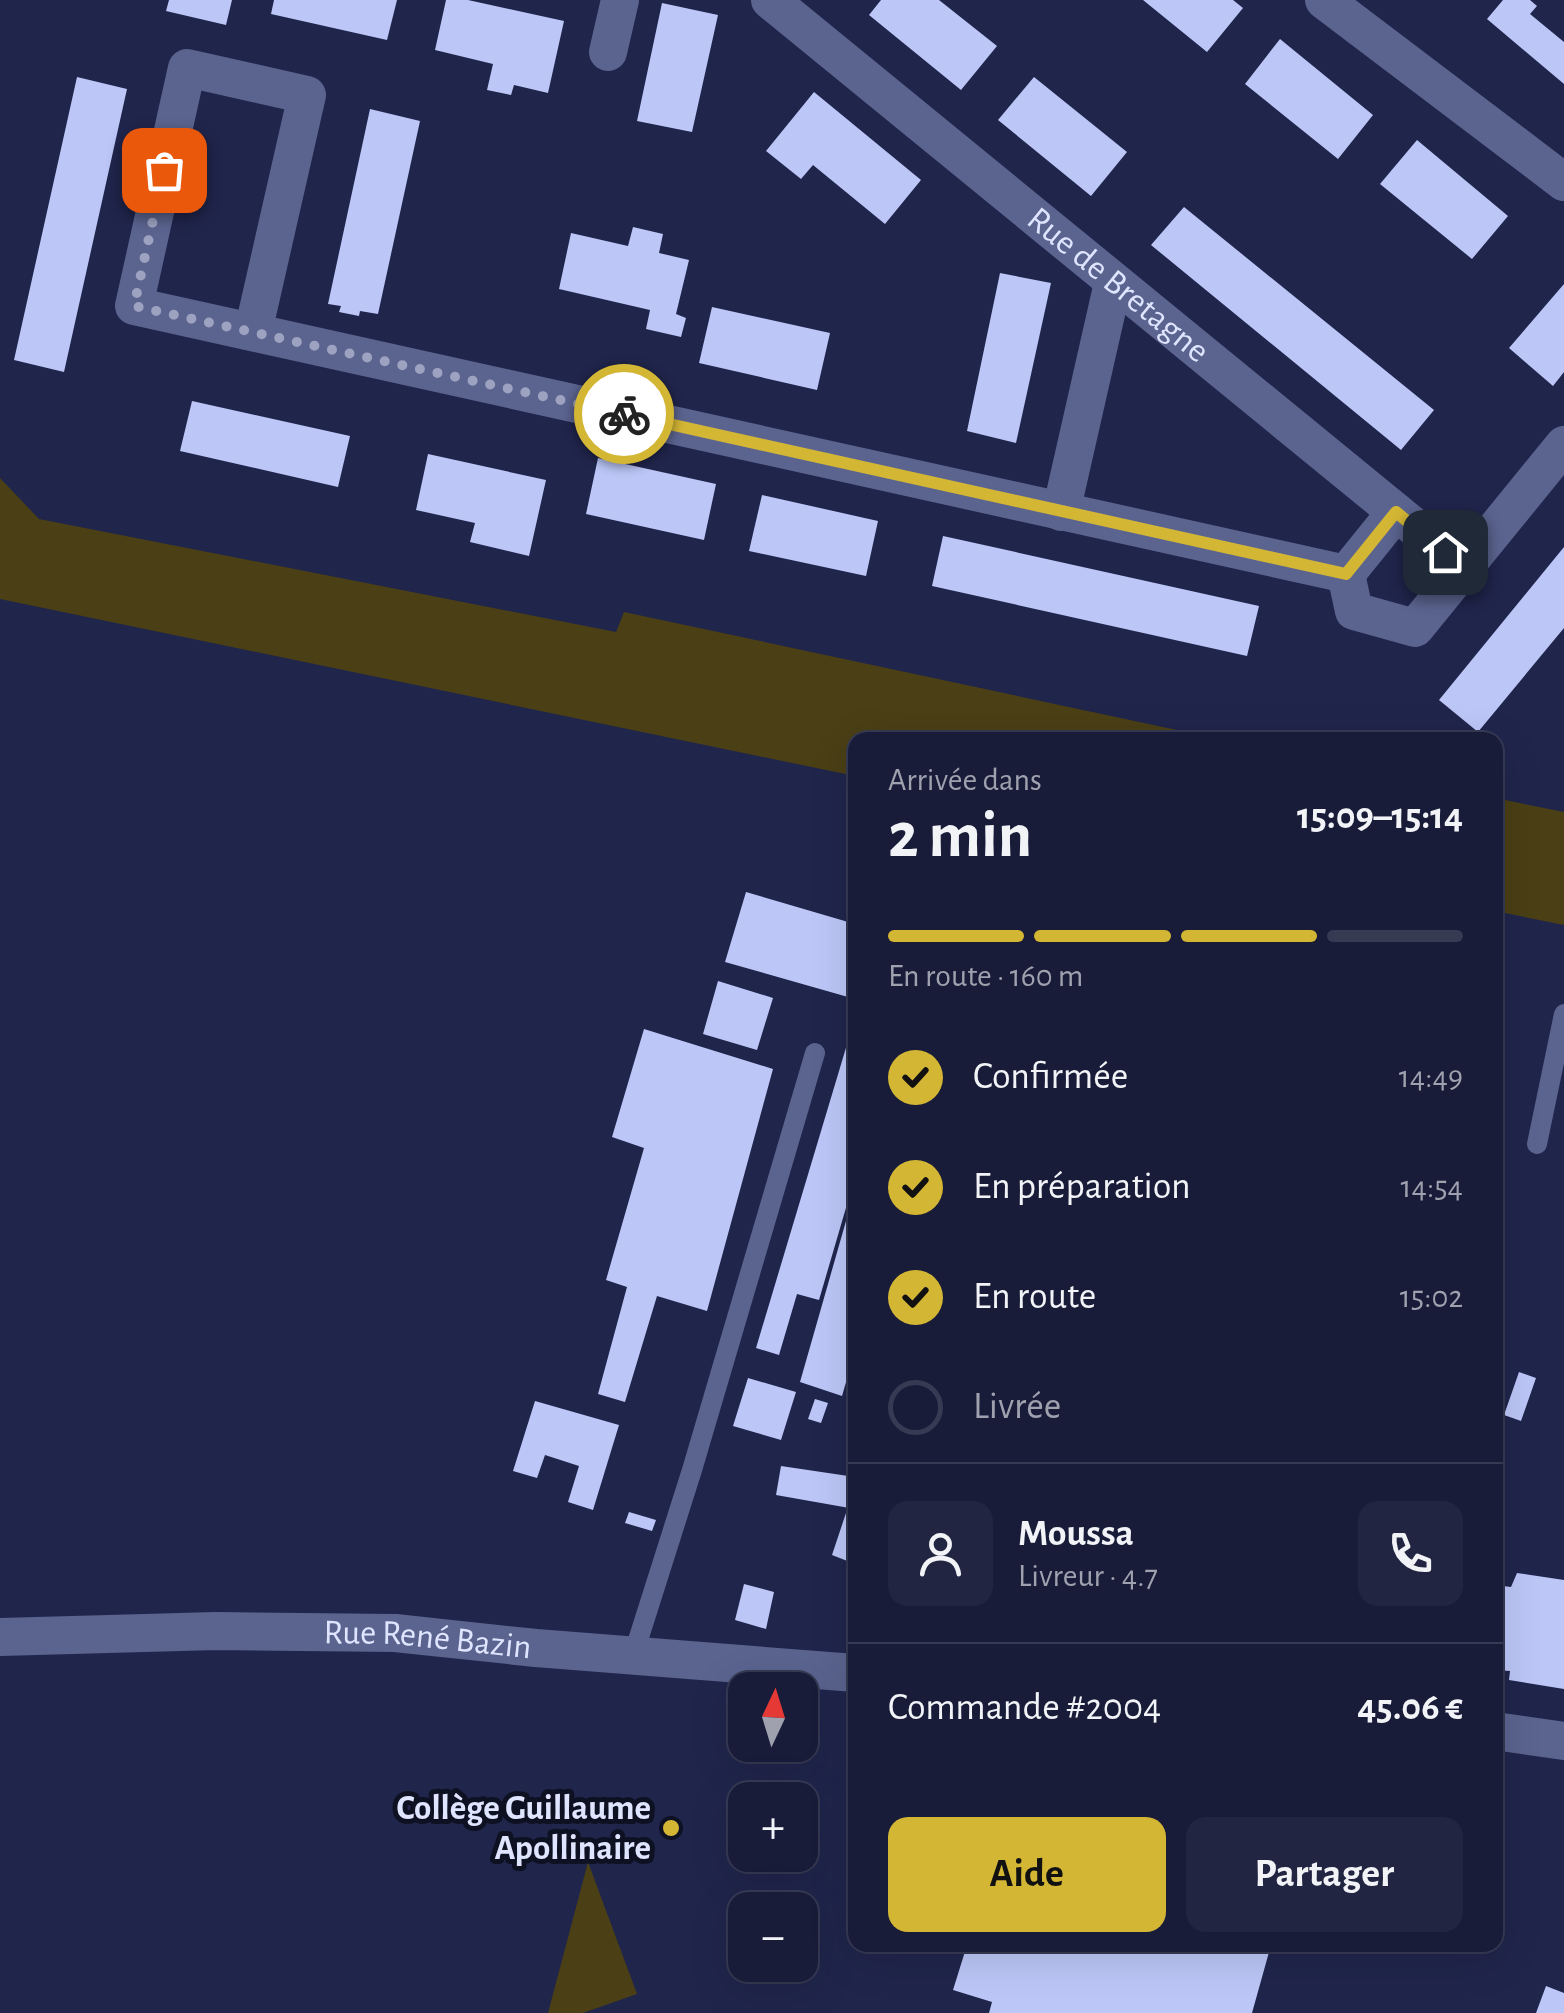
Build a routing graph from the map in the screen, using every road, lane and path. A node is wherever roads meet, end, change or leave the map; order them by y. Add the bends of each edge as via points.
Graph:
1 (620, 0) edge
2 (770, 0) edge
3 (1324, 0) edge
4 (608, 52) dead end
5 (1564, 182) edge
6 (1113, 284) junction
7 (253, 332) junction
8 (1564, 445) edge
9 (1061, 512) junction
10 (1396, 512) junction
11 (1474, 554) junction
12 (1346, 574) junction
13 (1564, 1014) edge
14 (814, 1053) dead end
15 (1537, 1144) dead end
16 (0, 1637) edge
17 (633, 1656) junction
18 (848, 1672) edge
19 (1503, 1732) edge
20 (1564, 1741) edge

1 - 4 street
2 - 6 street, Rue de Bretagne
3 - 5 street
6 - 9 street
6 - 10 street, Rue de Bretagne
7 - 7 street via 306,95 187,68 134,306
7 - 9 street
8 - 11 street
9 - 12 street
10 - 11 street, Rue de Bretagne via 1445,552
10 - 12 street
11 - 12 street via 1415,628 1354,612
13 - 15 lane
14 - 17 lane
16 - 17 street, Rue René Bazin via 395,1633
17 - 18 street, Rue René Bazin
19 - 20 street

